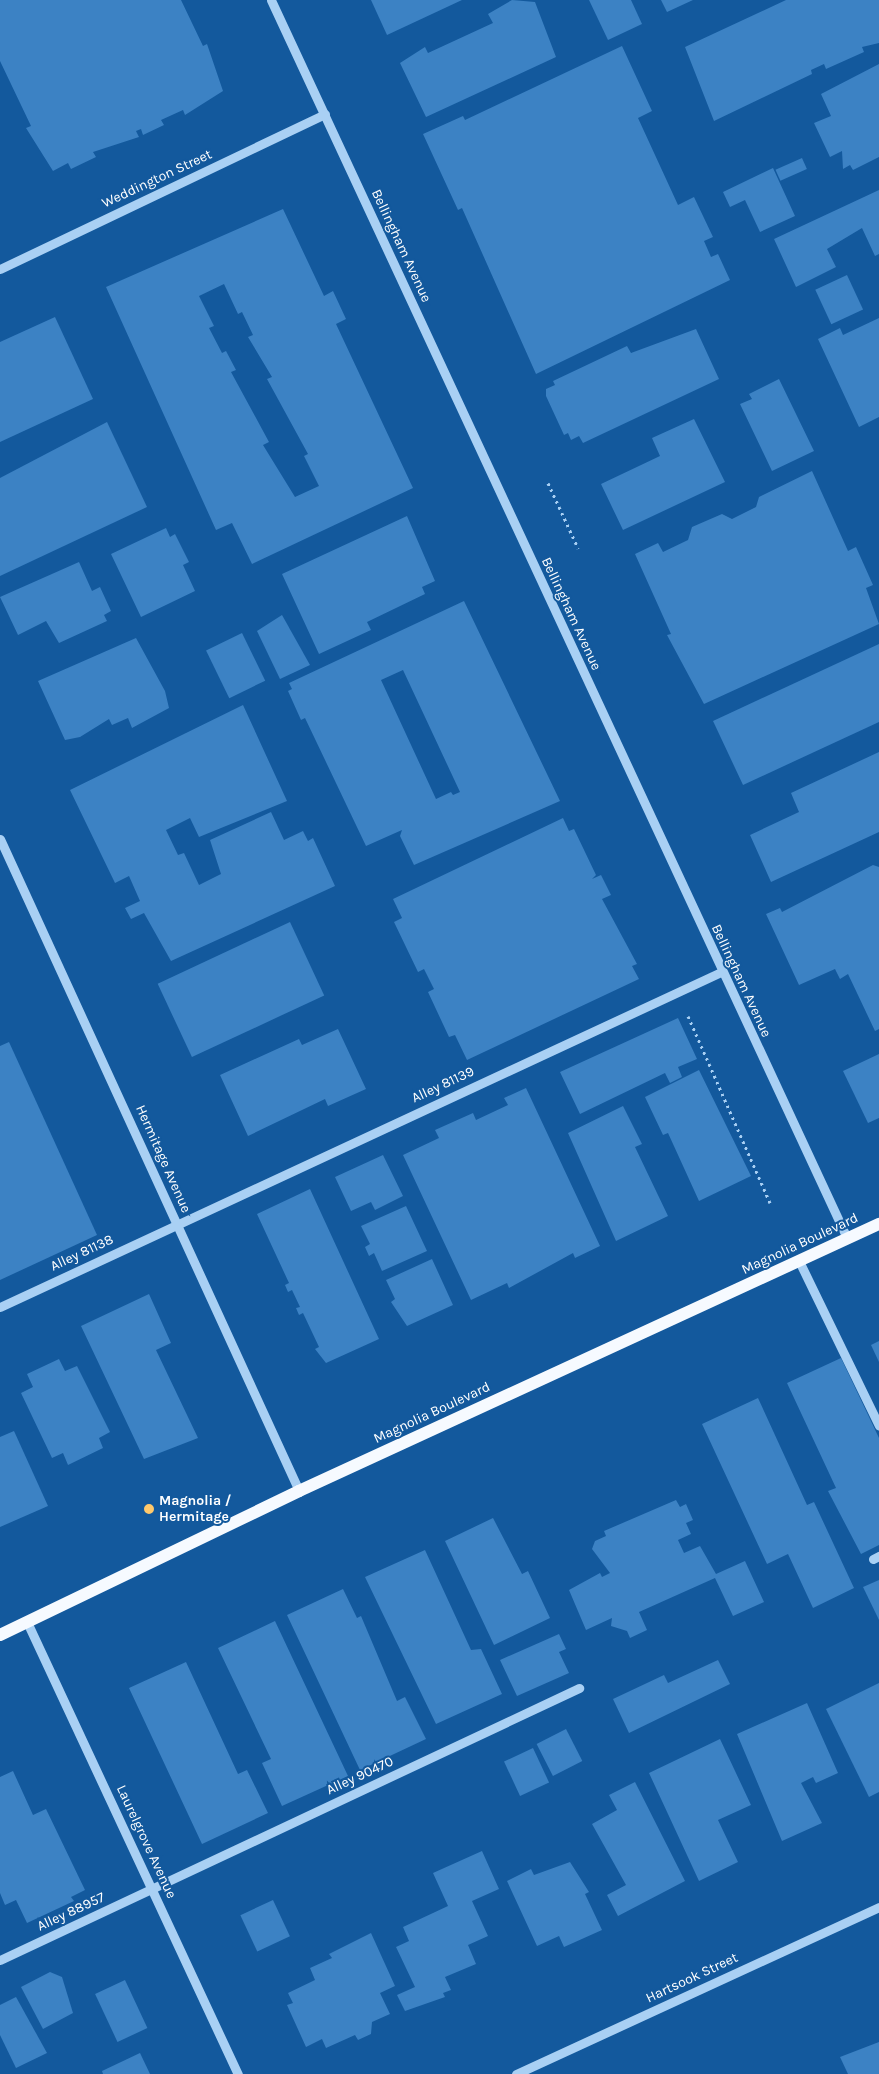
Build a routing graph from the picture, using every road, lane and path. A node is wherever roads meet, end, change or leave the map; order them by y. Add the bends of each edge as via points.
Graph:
1 (271, 0) edge
2 (325, 114) junction
3 (0, 269) edge
4 (548, 483) dead end
5 (578, 548) dead end
6 (0, 839) edge
7 (722, 972) junction
8 (677, 992) junction
9 (770, 1203) dead end
10 (176, 1223) junction
11 (879, 1224) edge
12 (847, 1238) junction
13 (799, 1261) junction
14 (0, 1307) edge
15 (879, 1426) edge
16 (300, 1491) junction
17 (27, 1622) junction
18 (0, 1635) edge
19 (579, 1688) dead end
20 (153, 1888) junction
21 (879, 1907) edge
22 (0, 1960) edge
23 (238, 2074) edge
24 (516, 2074) edge

1 - 2 street, Bellingham Avenue
2 - 3 street, Weddington Street
2 - 7 street, Bellingham Avenue
4 - 5 path
6 - 10 street, Hermitage Avenue
7 - 8 street, Alley 81139
7 - 12 street, Bellingham Avenue
8 - 9 path
8 - 10 street, Alley 81139
10 - 14 street, Alley 81138
10 - 16 street, Hermitage Avenue
11 - 12 main road, Magnolia Boulevard
12 - 13 main road, Magnolia Boulevard
13 - 15 street
13 - 16 main road, Magnolia Boulevard
16 - 17 main road, Magnolia Boulevard
17 - 18 main road, Magnolia Boulevard
17 - 20 street, Laurelgrove Avenue
19 - 20 street, Alley 90470
20 - 22 street, Alley 88957
20 - 23 street, Laurelgrove Avenue
21 - 24 street, Hartsook Street

